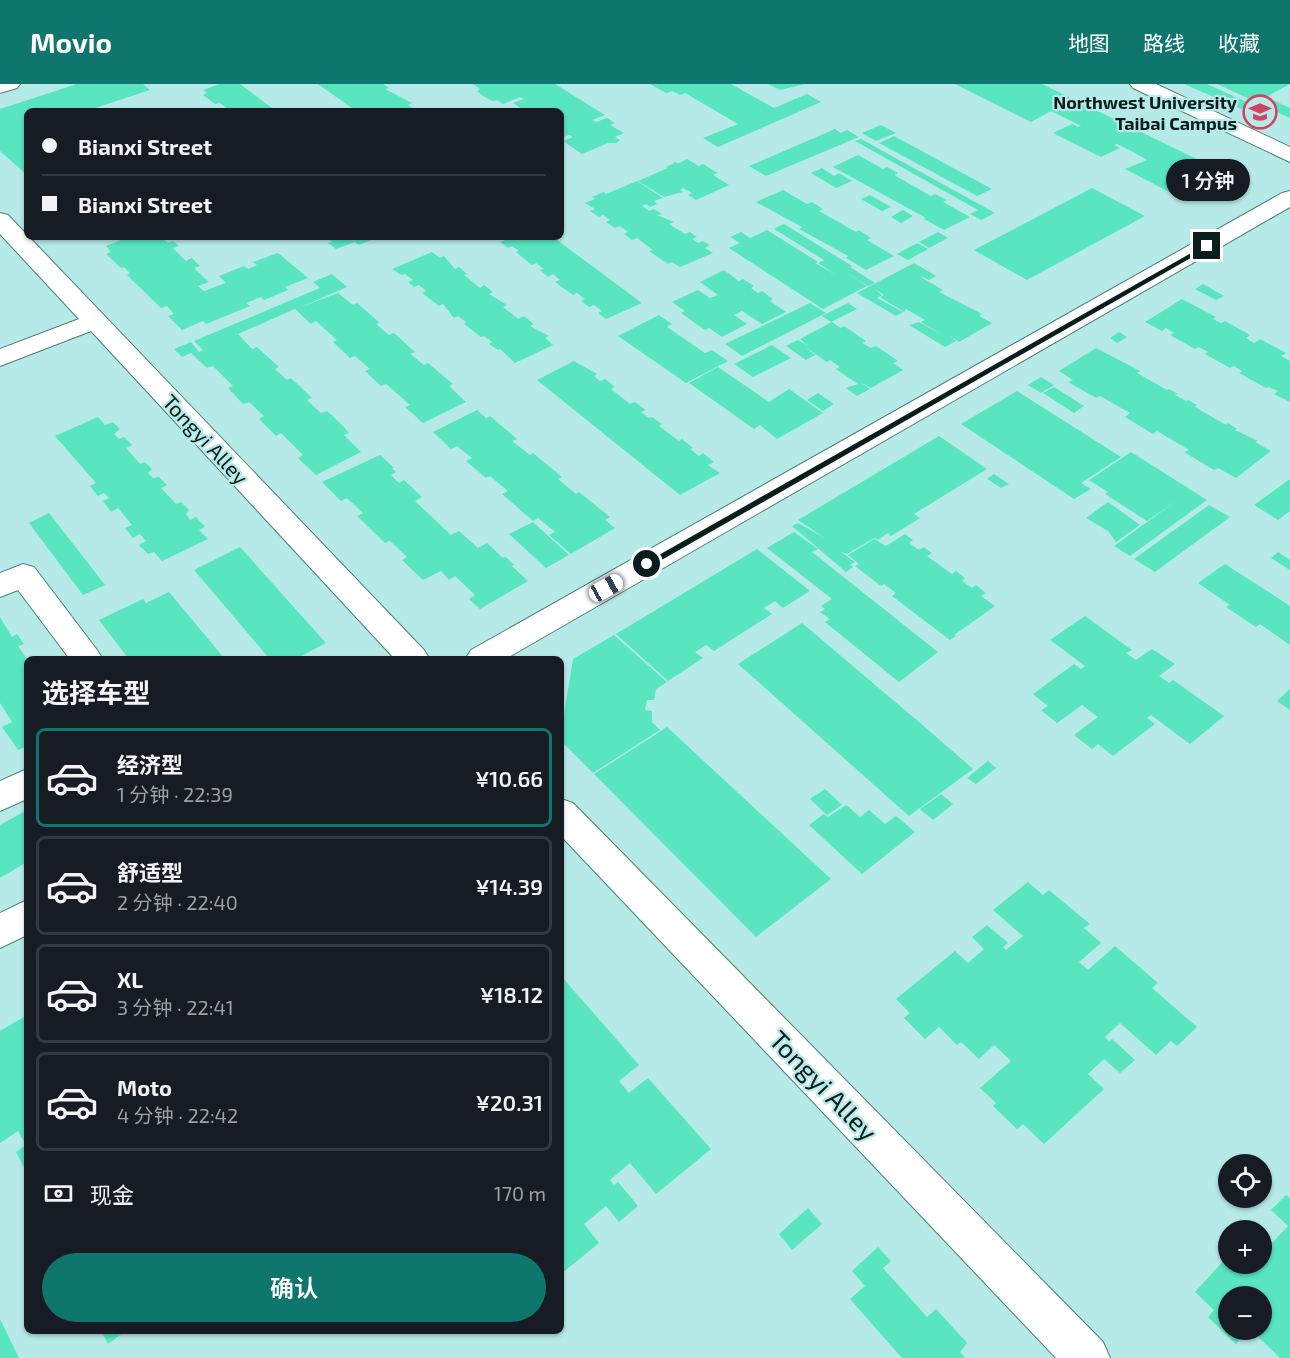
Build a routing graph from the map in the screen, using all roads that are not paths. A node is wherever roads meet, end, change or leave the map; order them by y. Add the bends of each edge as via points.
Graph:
1 (10, 84) edge
2 (1140, 84) edge
3 (0, 87) edge
4 (1290, 155) edge
5 (1290, 198) edge
6 (0, 220) edge
7 (95, 321) junction
8 (0, 358) edge
9 (0, 586) edge
10 (84, 656) edge
11 (411, 656) edge
12 (486, 656) edge
13 (24, 785) edge
14 (0, 797) edge
15 (564, 816) edge
16 (24, 918) edge
17 (0, 932) edge
18 (1087, 1358) edge

1 - 3 street
2 - 4 street
5 - 12 street
6 - 7 street, Tongyi Alley
7 - 8 street
7 - 11 street, Tongyi Alley
9 - 10 street via 23,575
13 - 14 street
15 - 18 street, Tongyi Alley
16 - 17 street

